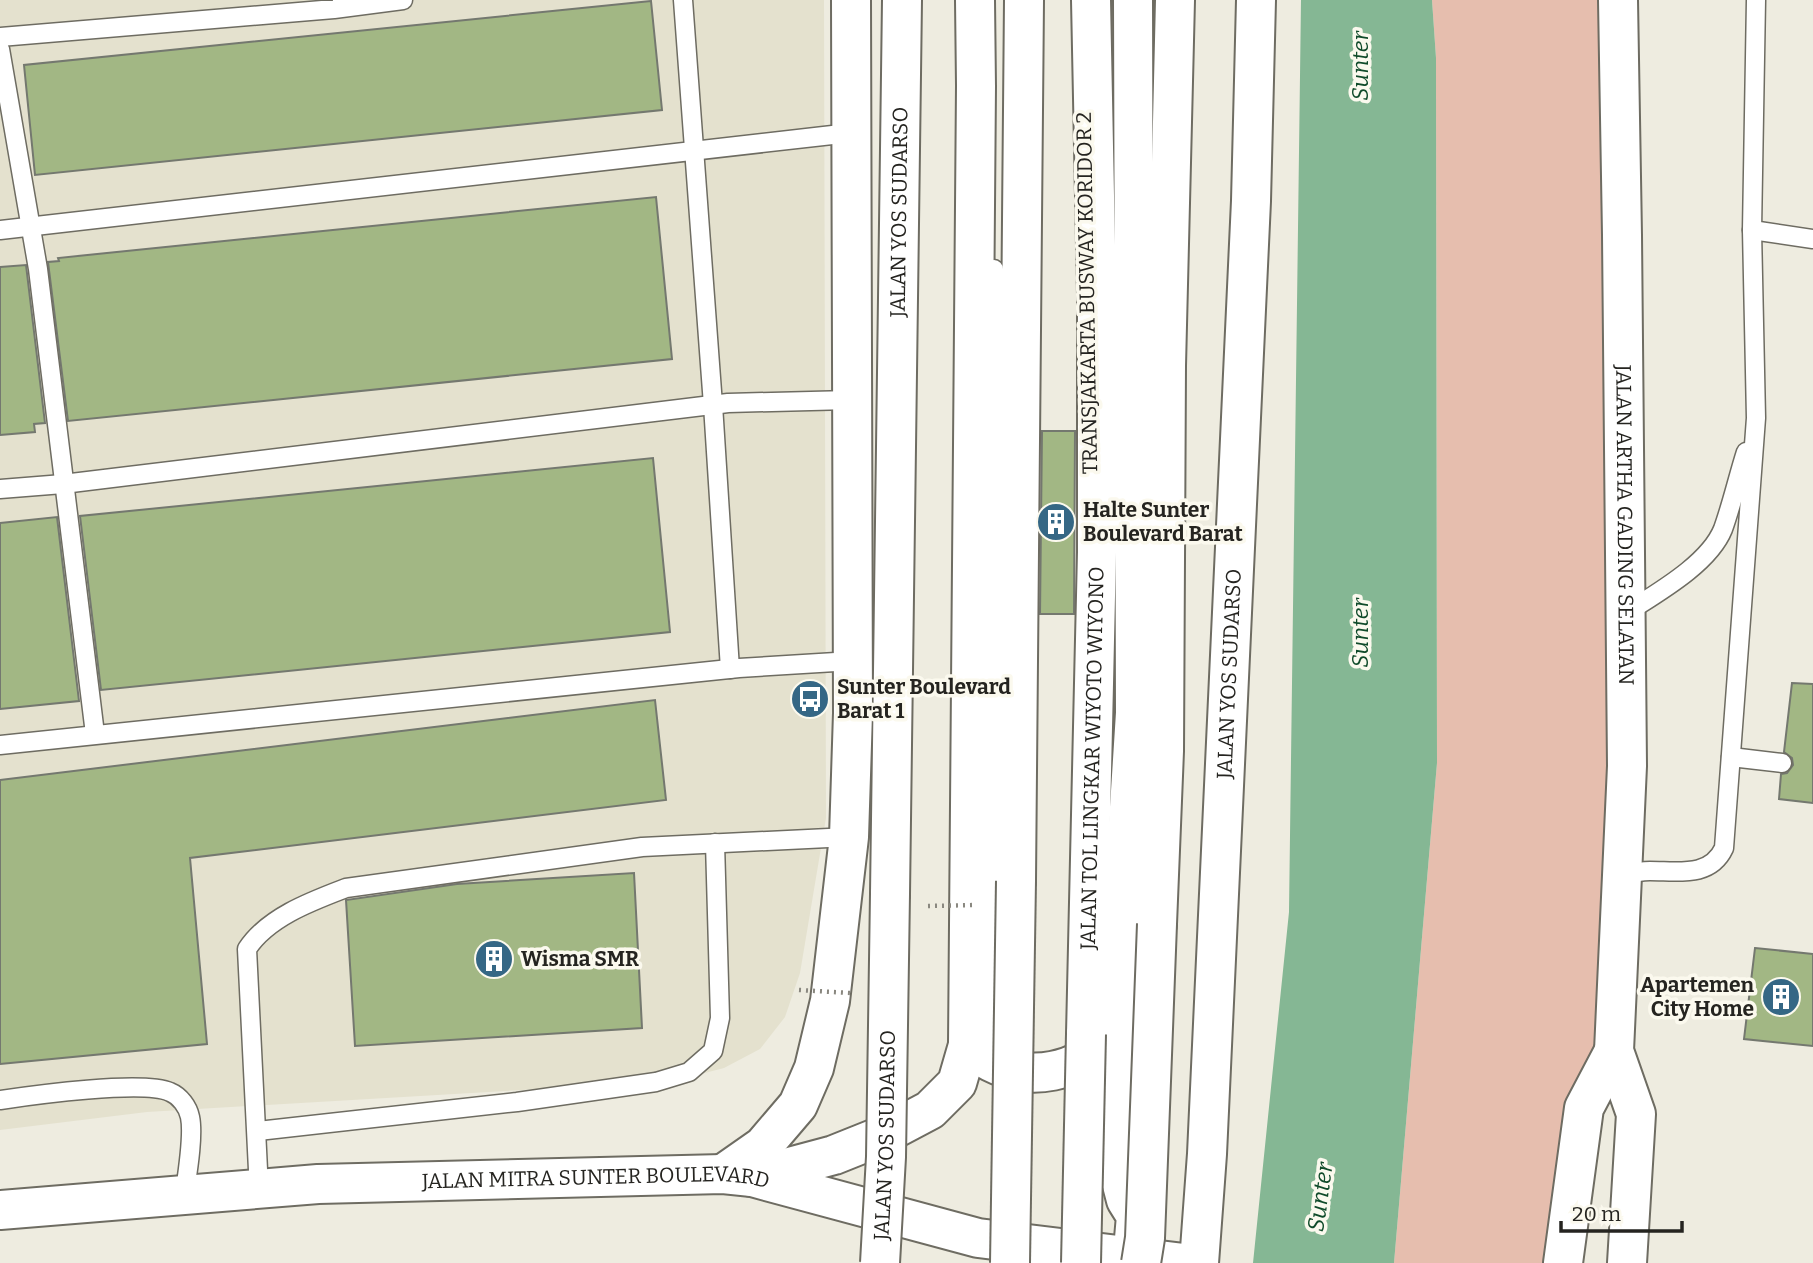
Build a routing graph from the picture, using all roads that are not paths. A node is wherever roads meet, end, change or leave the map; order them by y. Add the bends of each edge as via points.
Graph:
1 (403, 0) edge
2 (683, 0) edge
3 (850, 0) edge
4 (902, 0) edge
5 (975, 0) edge
6 (1024, 0) edge
7 (1091, 0) edge
8 (1105, 0) edge
9 (1133, 0) edge
10 (1175, 0) edge
11 (1255, 0) edge
12 (1618, 0) edge
13 (1756, 0) edge
14 (333, 5) edge
15 (0, 37) edge
16 (0, 49) edge
17 (850, 133) junction
18 (694, 150) junction
19 (29, 228) junction
20 (0, 230) edge
21 (1752, 230) junction
22 (1813, 239) edge
23 (994, 257) dead end
24 (850, 400) junction
25 (720, 404) junction
26 (1756, 418) junction
27 (63, 484) junction
28 (0, 489) edge
29 (1625, 613) junction
30 (852, 662) junction
31 (730, 669) junction
32 (95, 734) junction
33 (0, 745) edge
34 (1731, 757) junction
35 (1782, 763) dead end
36 (849, 837) junction
37 (715, 843) junction
38 (1622, 875) junction
39 (979, 1030) junction
40 (1114, 1038) junction
41 (1614, 1051) junction
42 (0, 1100) edge
43 (258, 1131) junction
44 (738, 1176) junction
45 (259, 1189) junction
46 (184, 1197) junction
47 (0, 1210) edge
48 (1137, 1260) edge
49 (880, 1263) edge
50 (1010, 1263) edge
51 (1081, 1263) edge
52 (1184, 1263) edge
53 (1199, 1263) edge
54 (1563, 1263) edge
55 (1627, 1263) edge

1 - 14 lane
2 - 18 lane
3 - 17 main road
4 - 49 main road, JALAN YOS SUDARSO, bridge via 887,1157
5 - 39 main road
6 - 50 main road, bridge
7 - 51 main road, JALAN TOL LINGKAR WIYOTO WIYONO, bridge via 1097,552
8 - 39 lane, TRANSJAKARTA BUSWAY KORIDOR 2 via 1111,536 1088,1034 1083,1048 1059,1061 1034,1060 1004,1050 989,1027
9 - 40 main road via 1135,713
10 - 48 main road, bridge via 1166,366 1164,751 1145,1224
11 - 53 main road, JALAN YOS SUDARSO via 1248,256
12 - 29 main road, JALAN ARTHA GADING SELATAN
13 - 21 lane
14 - 15 lane
16 - 19 lane
17 - 18 lane
17 - 24 main road
18 - 19 lane
18 - 25 lane
19 - 20 lane
19 - 27 lane via 38,269
21 - 22 lane
21 - 26 lane
23 - 39 lane, TRANSJAKARTA BUSWAY KORIDOR 2 via 994,757
24 - 25 lane
24 - 30 main road
25 - 27 lane
25 - 31 lane
26 - 29 lane via 1722,532 1697,563
26 - 34 lane
27 - 28 lane
27 - 32 lane
29 - 38 main road, JALAN ARTHA GADING SELATAN via 1627,766
30 - 31 lane
30 - 36 main road
31 - 32 lane
32 - 33 lane
34 - 35 lane
34 - 38 lane via 1724,848 1719,859 1708,868 1684,872 1646,870
36 - 37 lane
36 - 44 main road via 830,1001 814,1068 798,1105
37 - 43 lane via 642,847 346,888 277,921 256,935 247,949
37 - 43 lane via 720,1018 713,1051 689,1072 656,1082 516,1102
38 - 41 main road, JALAN ARTHA GADING SELATAN
39 - 40 main road via 989,1062 1015,1071 1042,1073 1069,1068
39 - 44 main road via 957,1083 930,1110 834,1155
40 - 48 main road via 1112,1075 1120,1177 1136,1216
41 - 54 main road, JALAN ARTHA GADING SELATAN via 1584,1108
41 - 55 main road, JALAN ARTHA GADING SELATAN via 1636,1114
42 - 46 lane via 149,1087 171,1092 184,1103 190,1117
43 - 45 lane
44 - 45 main road, JALAN MITRA SUNTER BOULEVARD
44 - 48 main road, JALAN MITRA SUNTER BOULEVARD via 978,1238
45 - 46 main road, JALAN MITRA SUNTER BOULEVARD
46 - 47 main road, JALAN MITRA SUNTER BOULEVARD
48 - 52 main road, JALAN MITRA SUNTER BOULEVARD

